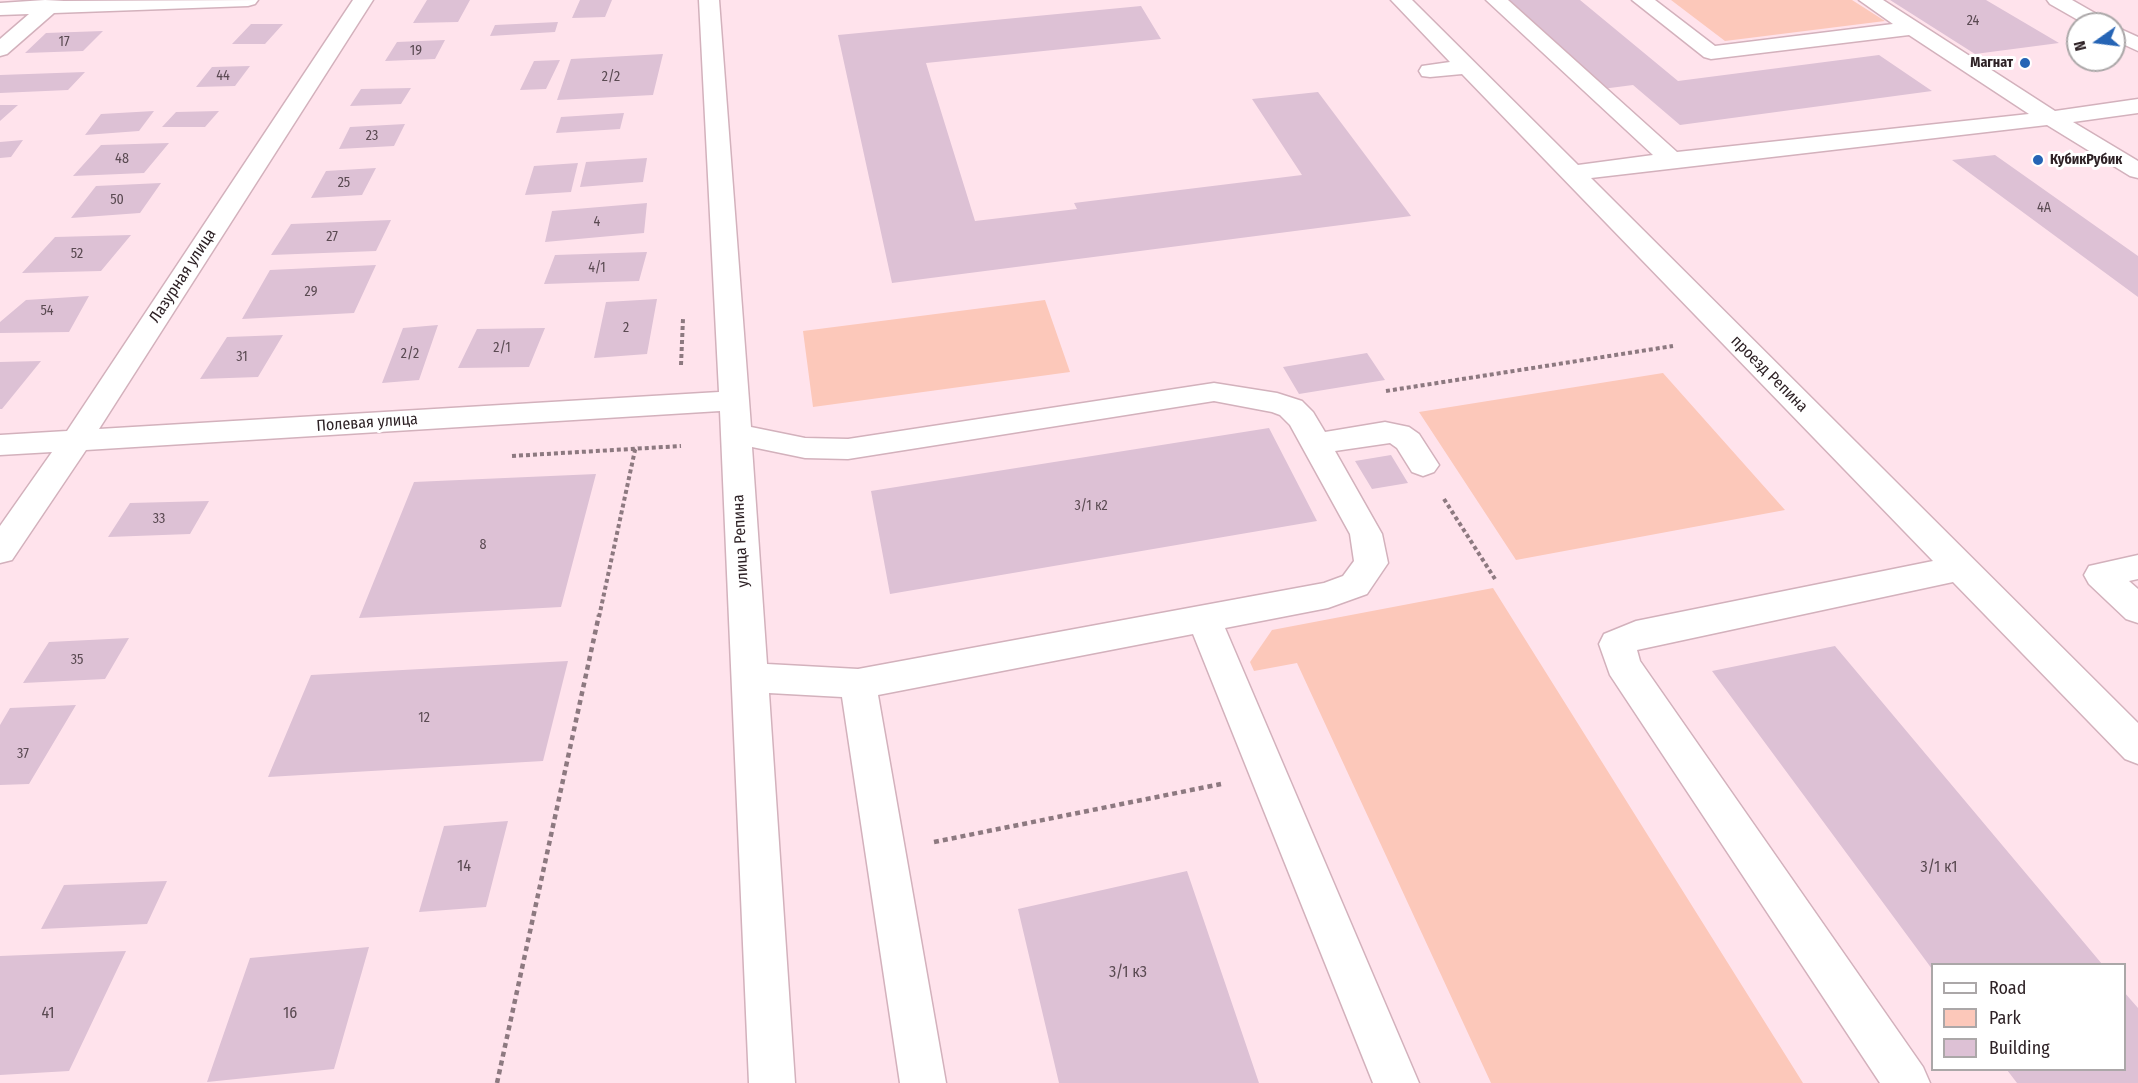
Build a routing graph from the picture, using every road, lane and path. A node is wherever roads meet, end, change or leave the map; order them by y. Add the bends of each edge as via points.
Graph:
1 (248, 0) edge
2 (363, 0) edge
3 (709, 0) edge
4 (1401, 0) edge
5 (1496, 0) edge
6 (1642, 0) edge
7 (1869, 0) edge
8 (2057, 0) edge
9 (53, 4) edge
10 (0, 9) edge
11 (2078, 12) edge
12 (1913, 28) junction
13 (0, 50) edge
14 (1467, 67) junction
15 (1430, 71) dead end
16 (2138, 106) edge
17 (2051, 118) junction
18 (1672, 159) junction
19 (2138, 171) edge
20 (1572, 173) junction
21 (684, 308) dead end
22 (1673, 346) dead end
23 (1379, 392) dead end
24 (679, 403) junction
25 (734, 418) junction
26 (76, 441) junction
27 (1316, 444) junction
28 (0, 445) edge
29 (1423, 465) joint
30 (0, 550) edge
31 (2138, 567) edge
32 (1961, 568) junction
33 (1495, 579) dead end
34 (2138, 610) edge
35 (1204, 619) junction
36 (749, 678) junction
37 (858, 684) junction
38 (2138, 748) edge
39 (1269, 775) junction
40 (885, 852) junction
41 (497, 1083) edge
42 (772, 1083) edge
43 (923, 1083) edge
44 (1396, 1083) edge
45 (1907, 1083) edge

1 - 9 street
2 - 26 street, Лазурная улица
3 - 25 street, улица Репина
4 - 14 street, проезд Репина
5 - 18 street
6 - 12 street via 1711,53
7 - 12 street
8 - 11 street
9 - 10 street
9 - 13 street
12 - 17 street
14 - 15 street
14 - 20 street, проезд Репина
16 - 17 street
17 - 18 street
17 - 19 street
18 - 20 street
20 - 32 street, проезд Репина
21 - 24 path
22 - 23 path
24 - 25 street, Полевая улица
24 - 26 street, Полевая улица
24 - 41 path via 635,450
25 - 27 street, Полевая улица via 805,448 848,449 1214,392 1290,408 1302,419
25 - 36 street, улица Репина
26 - 28 street, Полевая улица
26 - 30 street, Лазурная улица
27 - 29 street via 1385,432 1398,434 1408,441
27 - 35 street, Полевая улица via 1366,534 1371,563 1355,585 1328,596
29 - 33 path
31 - 34 street via 2101,575
32 - 38 street, проезд Репина
32 - 45 street via 1636,635 1617,644 1623,665
35 - 37 street, Полевая улица
35 - 39 street
36 - 37 street, Полевая улица
36 - 42 street, улица Репина
37 - 40 street
39 - 40 path
39 - 44 street
40 - 43 street

